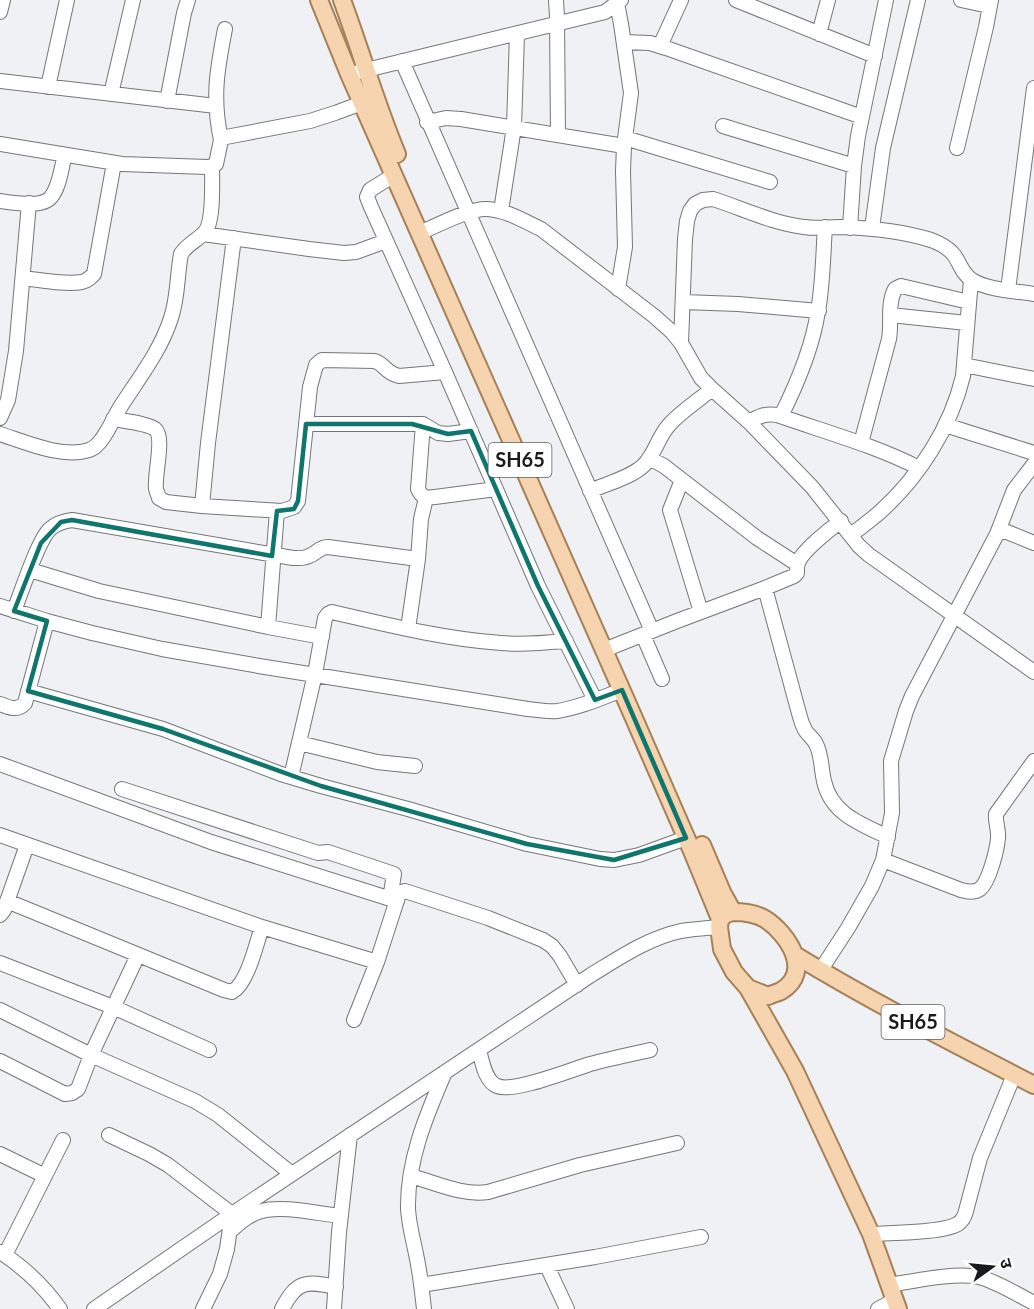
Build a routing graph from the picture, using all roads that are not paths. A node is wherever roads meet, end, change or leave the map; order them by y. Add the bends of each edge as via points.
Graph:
1 (3, 0) edge
2 (67, 0) edge
3 (132, 0) edge
4 (188, 0) edge
5 (319, 0) edge
6 (342, 0) edge
7 (556, 0) edge
8 (681, 0) edge
9 (736, 0) edge
10 (828, 0) edge
11 (886, 0) edge
12 (918, 0) edge
13 (961, 0) edge
14 (619, 2) edge
15 (990, 3) edge
16 (755, 4) edge
17 (0, 12) edge
18 (557, 24) junction
19 (225, 29) dead end
20 (517, 34) junction
21 (819, 34) junction
22 (624, 42) junction
23 (660, 46) junction
24 (874, 56) junction
25 (402, 61) junction
26 (366, 70) junction
27 (349, 74) junction
28 (0, 81) edge
29 (48, 87) junction
30 (1034, 88) edge
31 (111, 94) junction
32 (167, 101) junction
33 (362, 103) junction
34 (216, 106) junction
35 (862, 117) junction
36 (428, 122) junction
37 (723, 126) dead end
38 (514, 127) junction
39 (558, 135) junction
40 (221, 140) junction
41 (625, 142) junction
42 (0, 144) edge
43 (957, 148) dead end
44 (65, 155) junction
45 (114, 163) junction
46 (212, 166) junction
47 (854, 166) junction
48 (394, 175) junction
49 (770, 182) dead end
50 (0, 201) edge
51 (29, 203) junction
52 (501, 211) junction
53 (468, 213) junction
54 (825, 228) junction
55 (850, 228) junction
56 (872, 228) junction
57 (424, 231) junction
58 (203, 234) junction
59 (234, 238) junction
60 (386, 241) junction
61 (23, 278) junction
62 (971, 280) junction
63 (618, 289) junction
64 (1008, 290) junction
65 (1034, 294) edge
66 (683, 302) junction
67 (969, 302) junction
68 (819, 311) junction
69 (891, 315) junction
70 (968, 323) junction
71 (681, 343) junction
72 (964, 365) junction
73 (445, 372) junction
74 (1034, 380) edge
75 (712, 390) junction
76 (781, 416) junction
77 (0, 418) edge
78 (113, 419) junction
79 (749, 422) junction
80 (306, 424) junction
81 (423, 424) junction
82 (945, 425) junction
83 (471, 431) junction
84 (0, 434) edge
85 (861, 443) junction
86 (1034, 453) edge
87 (649, 458) junction
88 (1034, 464) edge
89 (920, 468) junction
90 (682, 480) junction
91 (496, 489) junction
92 (590, 491) junction
93 (426, 498) junction
94 (202, 506) junction
95 (277, 511) junction
96 (840, 521) junction
97 (997, 534) junction
98 (851, 535) junction
99 (1034, 543) edge
100 (272, 556) junction
101 (418, 559) junction
102 (798, 564) junction
103 (30, 570) junction
104 (765, 588) junction
105 (7, 608) edge
106 (701, 612) junction
107 (955, 615) junction
108 (47, 621) junction
109 (268, 627) junction
110 (408, 629) junction
111 (647, 633) junction
112 (322, 637) junction
113 (566, 641) junction
114 (609, 648) junction
115 (1034, 672) edge
116 (315, 674) junction
117 (662, 679) dead end
118 (622, 690) junction
119 (28, 691) junction
120 (595, 700) junction
121 (0, 704) edge
122 (299, 743) junction
123 (1034, 761) edge
124 (0, 764) edge
125 (415, 766) dead end
126 (291, 777) junction
127 (122, 789) dead end
128 (0, 835) edge
129 (888, 837) junction
130 (686, 838) junction
131 (27, 845) junction
132 (883, 860) junction
133 (393, 900) junction
134 (7, 901) junction
135 (0, 915) edge
136 (724, 920) junction
137 (262, 927) junction
138 (138, 955) junction
139 (795, 955) junction
140 (377, 962) junction
141 (0, 963) edge
142 (820, 971) junction
143 (576, 985) junction
144 (748, 988) junction
145 (113, 1007) junction
146 (0, 1010) edge
147 (354, 1020) dead end
148 (209, 1050) dead end
149 (478, 1050) junction
150 (650, 1050) dead end
151 (91, 1055) junction
152 (0, 1061) edge
153 (445, 1072) junction
154 (1014, 1075) junction
155 (1034, 1085) edge
156 (109, 1135) dead end
157 (350, 1136) junction
158 (63, 1140) dead end
159 (677, 1143) dead end
160 (0, 1154) edge
161 (292, 1174) junction
162 (45, 1176) junction
163 (411, 1176) junction
164 (232, 1214) junction
165 (341, 1216) junction
166 (230, 1231) junction
167 (871, 1234) junction
168 (701, 1237) dead end
169 (3, 1254) edge
170 (547, 1266) junction
171 (421, 1285) junction
172 (336, 1287) junction
173 (895, 1298) edge
174 (1034, 1303) edge
175 (60, 1309) edge
176 (94, 1309) edge
177 (203, 1309) edge
178 (282, 1309) edge
179 (334, 1309) edge
180 (424, 1309) edge
181 (567, 1309) edge
182 (878, 1309) edge

1 - 17 street
2 - 29 street
3 - 31 street
4 - 32 street
5 - 27 main road, SH65
6 - 26 main road, SH65
7 - 18 street
8 - 23 street
9 - 16 street
10 - 21 street
11 - 24 street
12 - 56 street via 883,148
13 - 15 street
14 - 18 street via 605,12
14 - 22 street
15 - 43 street
16 - 21 street
18 - 20 street
18 - 39 street
19 - 34 street
20 - 25 street
20 - 38 street
21 - 24 street
22 - 23 street
22 - 41 street via 631,93
23 - 35 street
24 - 35 street
25 - 26 street
25 - 36 street
26 - 27 street
26 - 57 main road, SH65
27 - 33 main road, SH65
28 - 29 street
29 - 31 street
30 - 64 street
31 - 32 street
32 - 34 street
33 - 40 street via 310,121
33 - 48 main road, SH65
34 - 40 street
35 - 47 street
36 - 38 street via 446,118
36 - 53 street
37 - 47 street
38 - 39 street
38 - 52 street
39 - 41 street
40 - 46 street via 216,164
41 - 49 street
41 - 63 street via 625,247
42 - 44 street
44 - 45 street
44 - 51 street via 51,198
45 - 46 street
45 - 61 street via 94,274 89,280 70,283
46 - 58 street via 210,217
47 - 55 street
48 - 57 main road, SH65
48 - 60 street via 370,190 368,197
50 - 51 street
51 - 61 street
52 - 53 street
52 - 63 street via 541,230
53 - 57 street
53 - 92 street
54 - 55 street
54 - 66 street via 769,220 713,199 695,204 687,221
54 - 68 street
55 - 56 street
56 - 62 street via 941,244
57 - 114 main road, SH65
58 - 59 street
58 - 78 street via 181,254 172,317
59 - 60 street via 344,253
59 - 94 street
60 - 73 street
61 - 77 street via 12,380
62 - 64 street
62 - 67 street
63 - 71 street
64 - 65 street
66 - 68 street
66 - 71 street
67 - 69 street via 901,286 893,293
67 - 70 street
68 - 76 street
69 - 70 street
69 - 85 street via 889,339
70 - 72 street
71 - 75 street
72 - 74 street
72 - 82 street
73 - 80 street via 399,376 375,361 322,360 313,373
73 - 83 street
75 - 79 street
75 - 87 street via 669,424
76 - 79 street via 766,414
76 - 85 street
78 - 84 street via 96,447 76,453
78 - 94 street via 155,429 159,435 159,498
79 - 96 street
80 - 81 street
80 - 95 street via 298,501 290,510
81 - 83 street via 438,433
81 - 93 street via 418,489
82 - 86 street
82 - 89 street
83 - 91 street
85 - 89 street
87 - 90 street
87 - 92 street via 636,471
88 - 97 street via 1014,490
89 - 98 street
90 - 102 street
90 - 106 street via 670,510
91 - 93 street
91 - 113 street
92 - 111 street
93 - 101 street
94 - 95 street
95 - 100 street
96 - 98 street
96 - 102 street via 817,540
97 - 99 street via 1007,532
97 - 107 street
98 - 107 street via 869,555
100 - 101 street via 302,558 328,546
100 - 103 street via 72,519 49,530
100 - 109 street
101 - 110 street
102 - 104 street via 794,576
103 - 105 street
103 - 109 street via 99,591
104 - 106 street
104 - 129 street via 800,717 817,745 829,796 842,813
105 - 108 street
106 - 111 street
107 - 115 street
107 - 129 street via 912,696 897,736 891,760 892,813
108 - 116 street via 162,649
108 - 119 street
109 - 112 street
110 - 112 street via 332,612 325,618
110 - 113 street via 501,643
111 - 114 street
111 - 117 street
112 - 116 street
113 - 120 street
114 - 118 main road, SH65
114 - 136 main road, SH65 via 722,892
116 - 120 street via 549,711
116 - 122 street
118 - 120 street
118 - 130 main road, SH65
119 - 121 street via 21,707
119 - 126 street via 163,729
122 - 125 street via 377,762
122 - 126 street
123 - 132 street via 996,814 999,837 980,889 961,890
124 - 133 street via 211,842
126 - 130 street via 527,844 600,859 625,859
127 - 133 street via 394,874
128 - 131 street
129 - 132 street
130 - 136 main road, SH65
131 - 134 street
131 - 137 street
132 - 142 street via 853,920
133 - 140 street
133 - 143 street via 401,892 409,891 543,940 560,956
134 - 135 street
134 - 138 street
136 - 139 main road, SH65 via 744,912 763,918 778,929
136 - 143 street via 629,951
136 - 144 main road, SH65 via 722,949
137 - 138 street via 246,973 238,989 232,992
137 - 140 street
138 - 145 street
139 - 142 main road, SH65
139 - 144 main road via 795,976 781,991 768,996
140 - 147 street
141 - 145 street
142 - 154 main road, SH65
143 - 149 street
144 - 167 main road via 795,1071
145 - 148 street
145 - 151 street
146 - 151 street
149 - 150 street via 488,1078 505,1088
149 - 153 street
151 - 152 street via 78,1089 65,1094
151 - 161 street via 218,1115
153 - 157 street
153 - 163 street via 427,1113
154 - 155 main road, SH65
154 - 167 street via 959,1223 936,1230
156 - 164 street via 168,1165
157 - 161 street
157 - 165 street
158 - 162 street
159 - 163 street via 476,1193
160 - 162 street
161 - 164 street
162 - 169 street
163 - 171 street via 408,1211
164 - 166 street
164 - 176 street
165 - 166 street via 283,1209 261,1211
165 - 172 street
166 - 177 street via 219,1274
167 - 173 main road
168 - 170 street
169 - 175 street via 39,1282
170 - 171 street
170 - 181 street
171 - 180 street
172 - 178 street via 307,1283 289,1296
172 - 179 street
173 - 174 street via 938,1278 966,1276 991,1281
173 - 182 street

